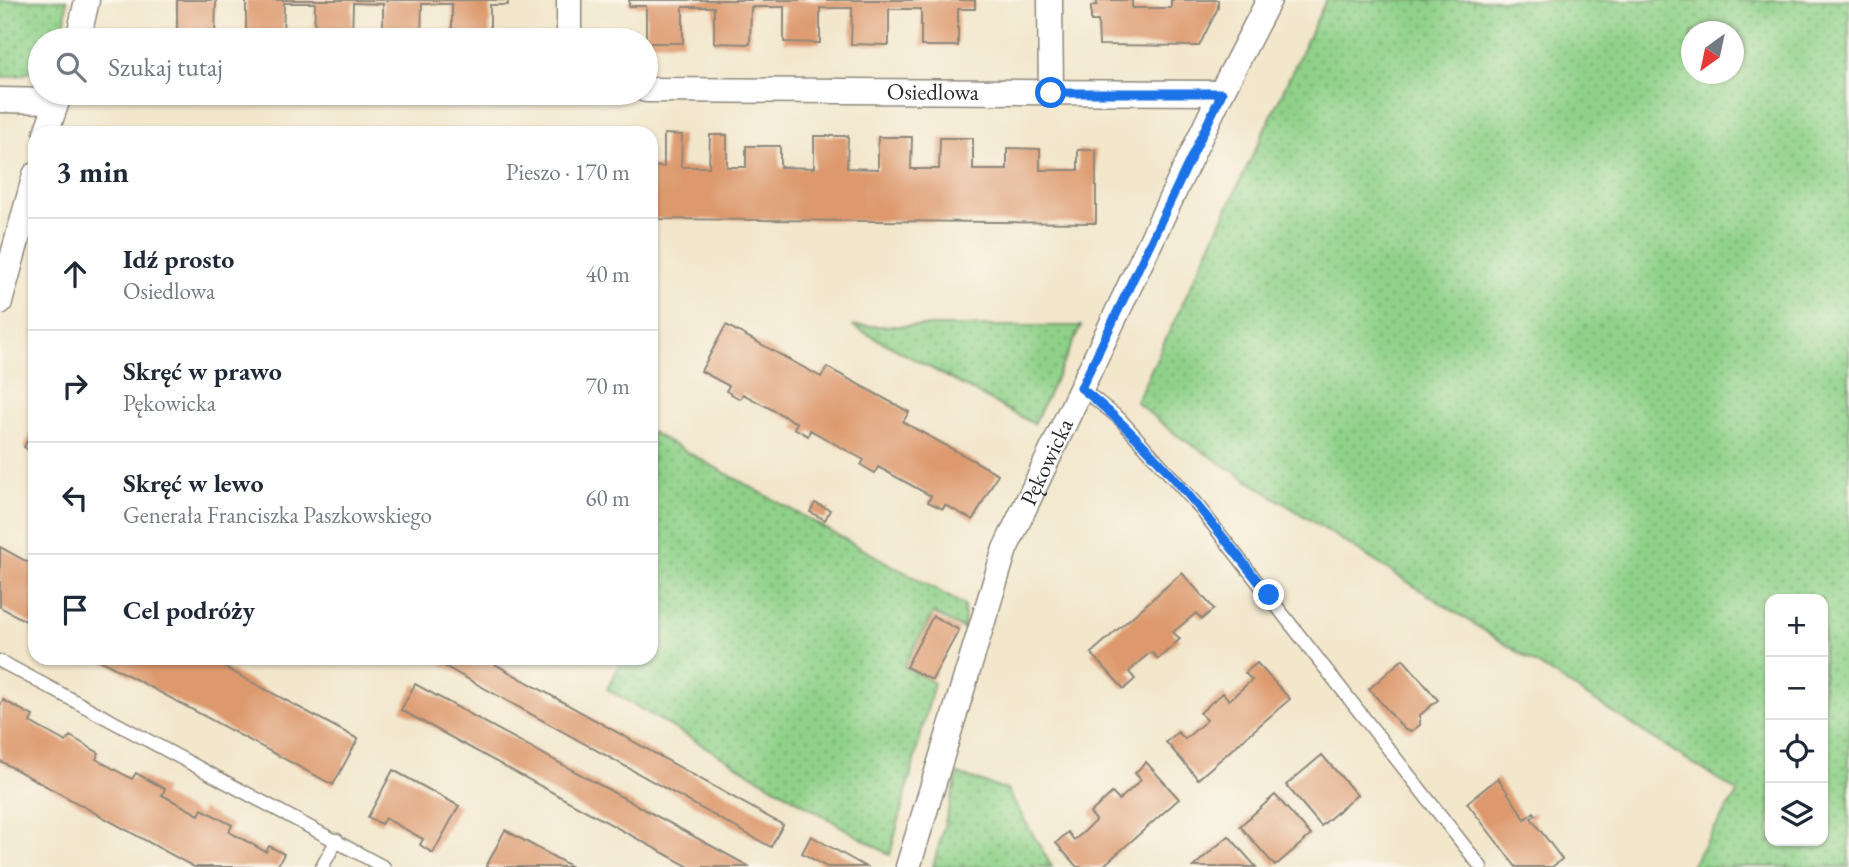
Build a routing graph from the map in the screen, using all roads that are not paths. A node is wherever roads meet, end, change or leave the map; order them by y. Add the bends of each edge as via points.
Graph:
1 (87, 0) edge
2 (569, 0) edge
3 (1050, 0) edge
4 (1269, 0) edge
5 (81, 28) edge
6 (569, 28) edge
7 (658, 90) edge
8 (1051, 93) junction
9 (1222, 93) junction
10 (28, 99) edge
11 (0, 100) edge
12 (55, 105) edge
13 (48, 126) edge
14 (28, 200) edge
15 (0, 302) edge
16 (1081, 388) junction
17 (0, 661) edge
18 (337, 841) junction
19 (322, 867) edge
20 (384, 867) edge
21 (908, 867) edge
22 (1482, 867) edge

1 - 5 street
2 - 6 street
3 - 8 street
4 - 9 street, Pękowicka
7 - 8 street, Osiedlowa
8 - 9 street, Osiedlowa
9 - 16 street, Pękowicka
10 - 11 street
12 - 13 street
14 - 15 street
16 - 21 street, Pękowicka via 1005,549
16 - 22 lane via 1120,419 1198,506
17 - 18 lane
18 - 19 lane
18 - 20 lane

